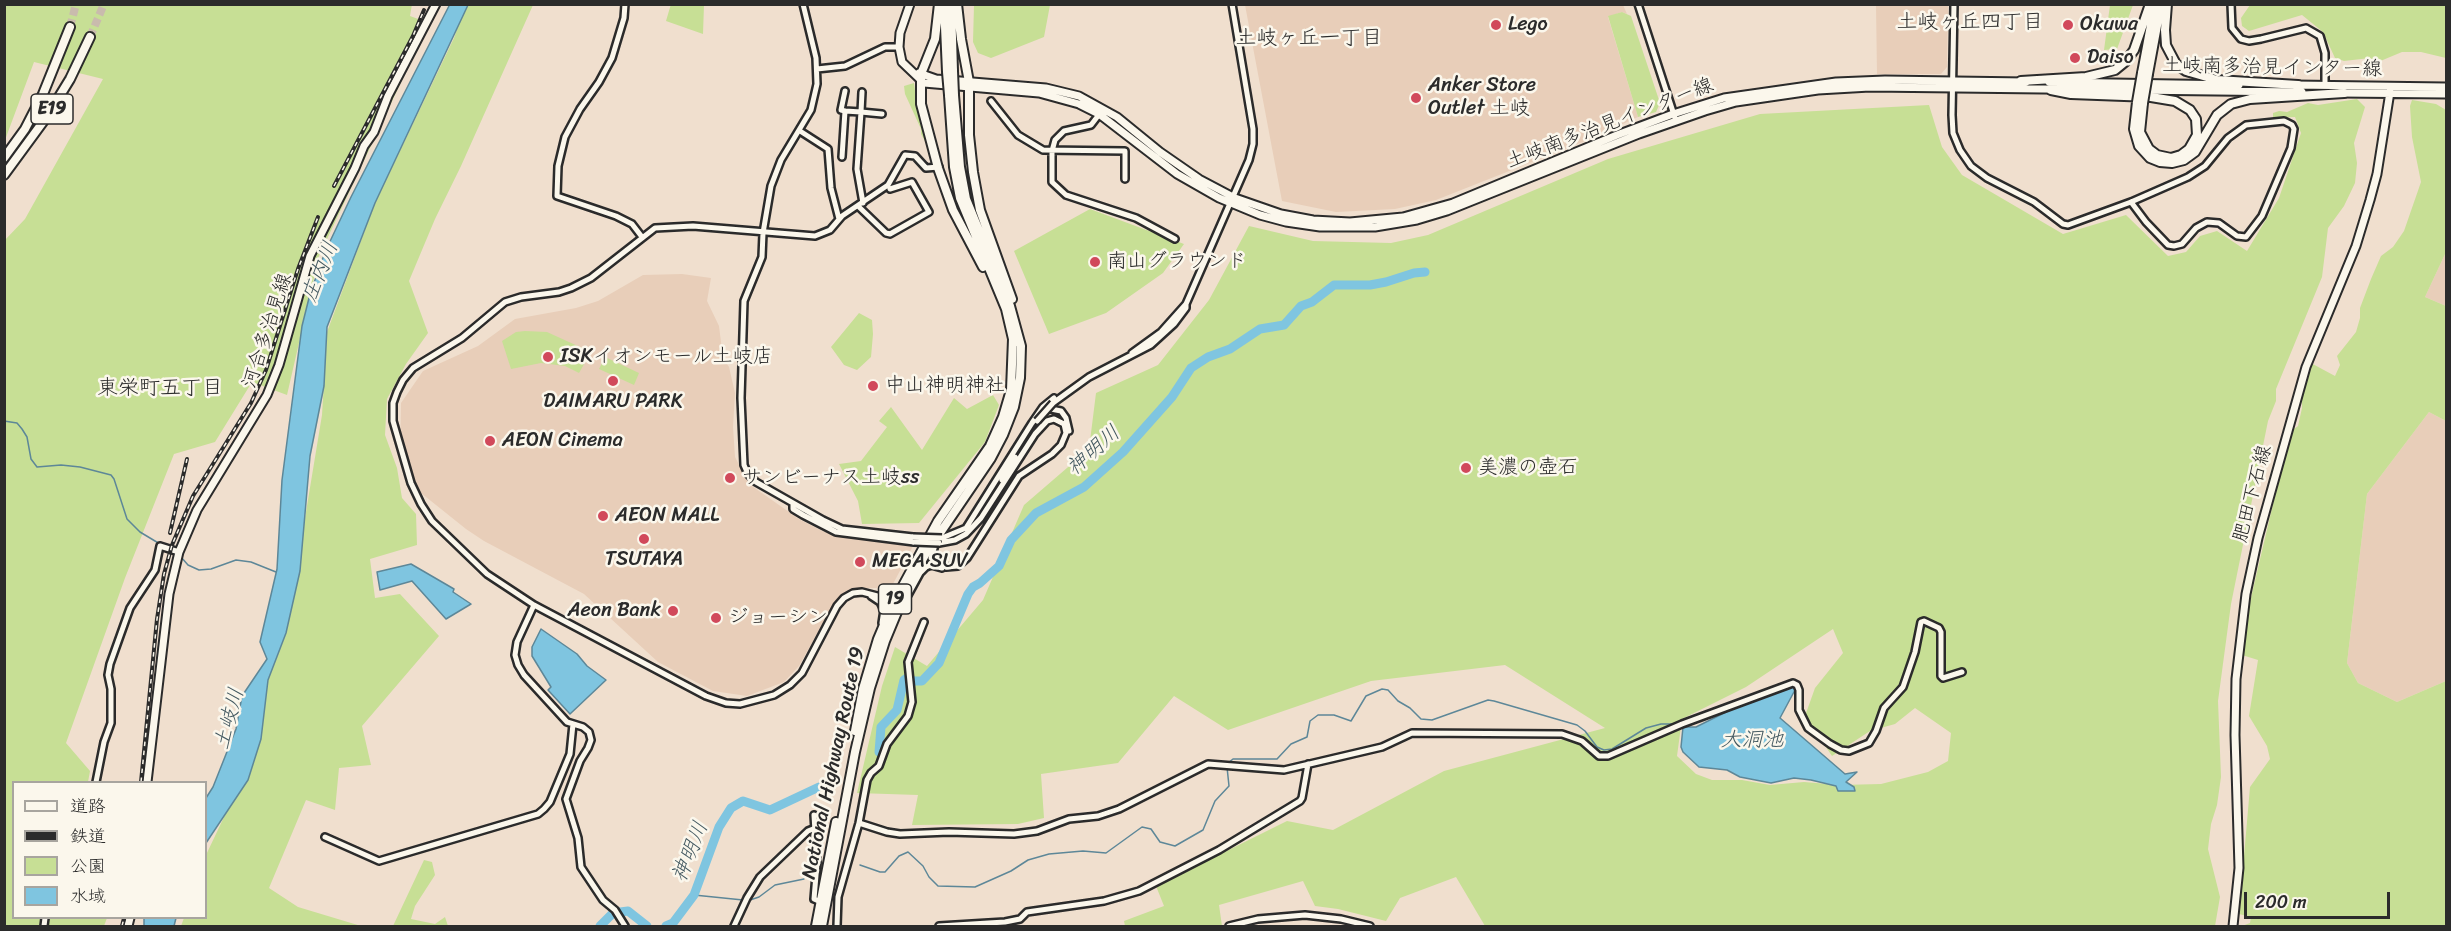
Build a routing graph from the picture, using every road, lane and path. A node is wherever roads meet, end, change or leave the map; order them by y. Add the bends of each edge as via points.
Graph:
1 (436, 4) edge
2 (625, 4) edge
3 (803, 4) edge
4 (910, 4) edge
5 (939, 4) edge
6 (944, 4) edge
7 (951, 4) edge
8 (957, 4) edge
9 (1232, 4) edge
10 (1638, 4) edge
11 (1954, 4) edge
12 (2150, 4) edge
13 (2156, 4) edge
14 (2161, 4) edge
15 (2167, 4) edge
16 (2230, 4) edge
17 (70, 27) tunnel mouth
18 (90, 37) tunnel mouth
19 (899, 46) junction
20 (817, 69) junction
21 (950, 71) junction
22 (2145, 73) junction
23 (920, 77) junction
24 (2021, 81) junction
25 (969, 85) junction
26 (1953, 85) junction
27 (2298, 85) junction
28 (2325, 85) junction
29 (2446, 87) edge
30 (2051, 90) junction
31 (2390, 90) junction
32 (845, 91) dead end
33 (862, 92) dead end
34 (2344, 93) junction
35 (2446, 93) edge
36 (951, 95) junction
37 (991, 101) dead end
38 (2140, 103) junction
39 (845, 111) junction
40 (1101, 111) junction
41 (861, 112) junction
42 (882, 114) dead end
43 (1674, 117) junction
44 (800, 130) junction
45 (1052, 151) junction
46 (842, 157) dead end
47 (4, 158) edge
48 (938, 168) junction
49 (4, 175) edge
50 (1125, 179) dead end
51 (890, 189) dead end
52 (1231, 200) junction
53 (2131, 202) junction
54 (861, 205) junction
55 (839, 219) junction
56 (763, 233) junction
57 (642, 237) junction
58 (1174, 239) dead end
59 (999, 294) junction
60 (1185, 304) junction
61 (1021, 346) junction
62 (1052, 406) junction
63 (978, 475) junction
64 (972, 528) junction
65 (941, 540) junction
66 (922, 548) junction
67 (179, 552) junction
68 (870, 595) junction
69 (534, 605) junction
70 (924, 622) dead end
71 (890, 628) junction
72 (881, 632) junction
73 (1962, 672) dead end
74 (573, 724) junction
75 (1308, 764) junction
76 (96, 781) edge
77 (147, 781) edge
78 (814, 815) dead end
79 (859, 823) junction
80 (813, 829) junction
81 (325, 837) dead end
82 (821, 902) junction
83 (625, 927) edge
84 (734, 927) edge
85 (816, 927) edge
86 (822, 927) edge
87 (837, 927) edge
88 (939, 927) edge
89 (1229, 927) edge
90 (1370, 927) edge
91 (2234, 927) edge

1 - 67 main road, 河合多治見線 via 310,256 267,395 197,510
2 - 57 street via 612,58 571,123 563,143 557,196 616,216 632,224
3 - 20 street
4 - 19 main road
5 - 23 highway, 19 via 934,39
6 - 21 highway, National Highway Route 19 / 19
7 - 21 highway, National Highway Route 19 / 19
8 - 25 highway, 19
9 - 52 street via 1253,144
10 - 43 street
11 - 26 street
12 - 24 highway via 2134,50 2115,70 2086,77
13 - 22 highway
14 - 22 highway
15 - 27 highway via 2166,45 2181,68 2217,80
16 - 28 street via 2232,28 2241,39 2249,41 2306,28 2320,36 2325,53
17 - 47 highway, E19 via 43,94
18 - 49 highway, E19 via 70,80
19 - 20 street via 885,46 845,66
19 - 23 main road via 902,62
20 - 44 street via 814,100
21 - 36 highway, National Highway Route 19 / 19, bridge
22 - 38 highway, bridge
23 - 25 main road, 土岐南多治見インター線
23 - 48 highway, 19 via 921,104
24 - 26 main road, 土岐南多治見インター線
24 - 27 main road, 土岐南多治見インター線
25 - 40 main road, 土岐南多治見インター線 via 1056,89 1079,96
25 - 61 highway, 19 via 972,172 980,210 1021,325
26 - 30 main road, 土岐南多治見インター線
26 - 43 main road, 土岐南多治見インター線 via 1818,90 1736,102
26 - 53 street via 1953,133 1971,166 1987,178 2034,202 2063,224
27 - 28 main road, 土岐南多治見インター線
28 - 31 main road, 土岐南多治見インター線
29 - 31 main road, 土岐南多治見インター線
30 - 34 main road, 土岐南多治見インター線
30 - 38 highway via 2175,101 2186,106 2196,119 2197,135 2189,149 2172,158 2149,150 2140,132
31 - 34 main road, 土岐南多治見インター線
31 - 35 main road, 土岐南多治見インター線
31 - 91 main road, 肥田下石線 via 2370,200 2356,246 2302,377 2246,594 2236,679 2239,868
32 - 39 street via 841,111
33 - 41 street
34 - 38 highway via 2250,99 2231,104 2217,116 2195,152 2172,163 2150,158 2139,146 2134,129
36 - 59 highway, National Highway Route 19 / 19 via 954,167 960,198
36 - 61 highway, National Highway Route 19 / 19 via 966,199 1010,306
37 - 45 street via 1018,135
39 - 41 street
39 - 46 street
40 - 45 street via 1091,125 1059,135
40 - 52 main road, 土岐南多治見インター線 via 1183,178
41 - 42 street
41 - 54 street via 857,169
43 - 52 main road, 土岐南多治見インター線 via 1447,211 1393,225 1320,227 1286,222
44 - 55 street via 828,149 831,188
44 - 56 street via 776,171
45 - 50 street via 1125,151
45 - 58 street via 1052,182 1066,195 1136,218
48 - 54 street via 926,168 915,156 905,155 888,185
48 - 59 highway, 19 via 961,225
51 - 54 street via 912,182 929,212 890,234
52 - 60 street
53 - 53 street via 2205,166 2228,138 2246,125 2284,121 2294,129 2291,148 2262,216 2246,237 2237,236 2219,223 2207,222 2182,244 2174,246 2146,222
54 - 55 street
55 - 56 street via 830,230 815,236
56 - 57 street via 668,226 655,228
56 - 65 street, bridge via 762,257 744,301 741,398 744,465 748,474 793,505 793,509 836,532
57 - 69 street via 591,278 571,288 505,302 462,338 413,368 393,403 393,421 411,483 432,521 487,574
59 - 66 highway, National Highway Route 19 / 19 via 1014,356 1006,411 990,446
60 - 62 street via 1174,324 1151,345 1089,377
60 - 65 street via 1144,345 1076,382 1043,407 966,528
61 - 63 highway, National Highway Route 19 / 19 via 1020,378 1012,415
62 - 64 street, bridge via 1037,421
62 - 71 street via 1069,425 1064,447 1020,480 964,565 949,571 931,565 920,573
63 - 64 street via 933,548 931,558 946,567 958,566 971,554 1019,476 1061,445 1066,433 1064,423 1047,421 1035,434 994,501
63 - 71 highway, National Highway Route 19 / 19 via 925,555
64 - 65 street via 955,540
66 - 68 street via 896,593 885,598
66 - 72 highway, National Highway Route 19 / 19
67 - 76 street via 160,546 155,570 130,608 110,664 111,723
67 - 77 main road, 河合多治見線 via 169,594
68 - 69 street via 853,593 844,598 802,673 790,685 774,695 740,704 706,696
68 - 72 street via 884,609
69 - 74 street via 517,642 518,665 567,722
70 - 79 street via 908,662 912,702 908,716 867,780
71 - 86 highway, National Highway Route 19 / 19 via 870,687 855,752
72 - 82 highway, National Highway Route 19 / 19 via 863,689
73 - 75 street via 1941,676 1941,632 1921,622 1903,687 1884,708 1869,743 1849,751 1830,744 1808,728 1799,710 1795,683 1608,756 1562,734 1412,733 1382,747
74 - 81 street via 570,754 550,802 538,814 379,861
74 - 83 street via 589,732 591,740 566,799 578,838 581,867
75 - 79 street via 1284,770 1208,764 1119,808 1037,831 900,834
75 - 88 street via 1300,801 1219,850 1139,891 1095,903 1027,912 1020,919 1005,922
78 - 80 street
79 - 87 street via 838,897
80 - 82 street via 817,844 814,899
80 - 84 street via 760,877
82 - 85 highway, National Highway Route 19 / 19
89 - 90 street via 1258,919 1305,915

